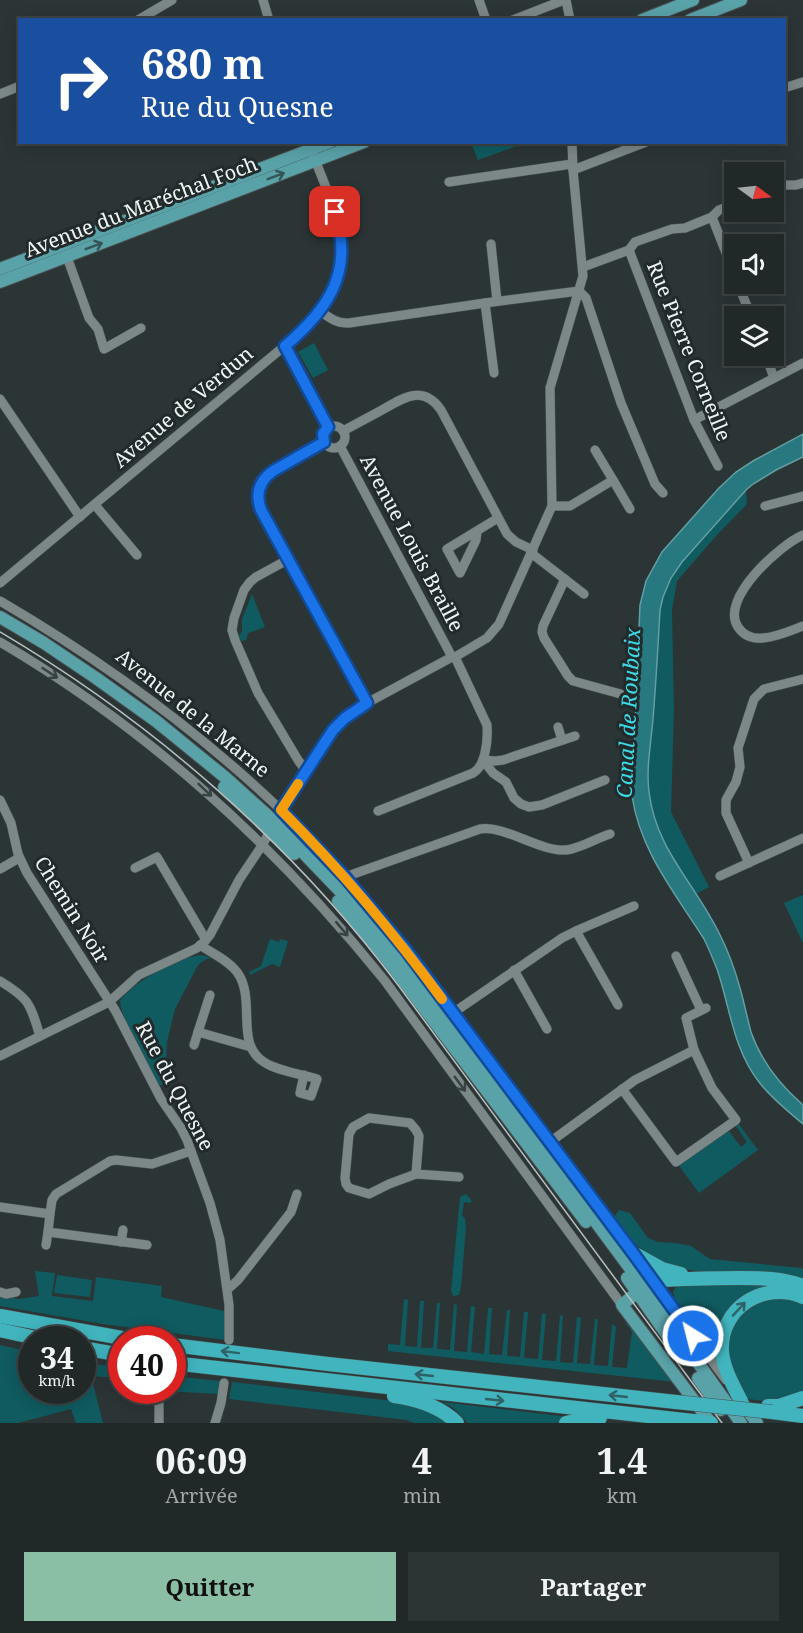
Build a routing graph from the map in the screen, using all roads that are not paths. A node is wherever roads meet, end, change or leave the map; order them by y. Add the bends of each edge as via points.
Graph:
1 (172, 0) edge
2 (263, 0) edge
3 (478, 0) edge
4 (565, 0) edge
5 (693, 0) edge
6 (741, 0) edge
7 (141, 18) edge
8 (268, 18) edge
9 (485, 18) edge
10 (518, 18) edge
11 (570, 18) edge
12 (647, 18) edge
13 (695, 18) edge
14 (803, 82) edge
15 (18, 87) edge
16 (786, 87) edge
17 (0, 94) edge
18 (326, 144) edge
19 (352, 144) edge
20 (572, 144) edge
21 (640, 144) edge
22 (311, 151) edge
23 (572, 167) junction
24 (449, 182) dead end
25 (803, 183) edge
26 (784, 185) edge
27 (724, 208) edge
28 (712, 217) junction
29 (491, 244) dead end
30 (724, 248) edge
31 (628, 250) junction
32 (67, 257) junction
33 (583, 267) junction
34 (0, 269) edge
35 (0, 282) edge
36 (579, 291) junction
37 (497, 301) junction
38 (485, 303) junction
39 (320, 311) junction
40 (141, 328) dead end
41 (285, 346) junction
42 (803, 363) edge
43 (770, 366) edge
44 (494, 374) dead end
45 (774, 378) junction
46 (0, 399) edge
47 (694, 420) junction
48 (328, 427) junction
49 (343, 431) junction
50 (324, 442) junction
51 (340, 446) junction
52 (595, 450) dead end
53 (718, 466) dead end
54 (613, 480) junction
55 (663, 493) dead end
56 (803, 496) edge
57 (95, 505) junction
58 (552, 506) junction
59 (765, 507) dead end
60 (630, 509) dead end
61 (80, 517) junction
62 (498, 518) junction
63 (477, 532) dead end
64 (803, 535) edge
65 (532, 552) junction
66 (137, 555) dead end
67 (289, 559) junction
68 (565, 579) junction
69 (0, 583) edge
70 (584, 594) dead end
71 (0, 601) edge
72 (0, 617) edge
73 (0, 624) edge
74 (803, 626) edge
75 (0, 642) edge
76 (453, 657) junction
77 (803, 679) edge
78 (628, 696) dead end
79 (367, 703) junction
80 (558, 727) dead end
81 (575, 736) dead end
82 (562, 740) junction
83 (483, 760) junction
84 (306, 771) junction
85 (605, 780) dead end
86 (0, 800) edge
87 (378, 811) dead end
88 (275, 821) junction
89 (610, 834) dead end
90 (803, 838) edge
91 (262, 844) junction
92 (19, 858) junction
93 (748, 862) junction
94 (135, 868) dead end
95 (0, 869) edge
96 (720, 876) dead end
97 (345, 877) junction
98 (634, 906) dead end
99 (576, 931) junction
100 (203, 943) junction
101 (676, 956) dead end
102 (514, 970) junction
103 (0, 981) edge
104 (210, 995) dead end
105 (109, 1002) junction
106 (618, 1005) dead end
107 (453, 1013) junction
108 (547, 1029) dead end
109 (198, 1032) junction
110 (40, 1036) junction
111 (194, 1045) dead end
112 (251, 1047) junction
113 (694, 1050) junction
114 (0, 1056) edge
115 (304, 1075) dead end
116 (622, 1089) junction
117 (550, 1142) junction
118 (191, 1151) junction
119 (416, 1174) junction
120 (459, 1177) dead end
121 (297, 1194) dead end
122 (0, 1207) edge
123 (50, 1214) junction
124 (123, 1230) dead end
125 (48, 1232) junction
126 (121, 1242) junction
127 (46, 1245) dead end
128 (147, 1245) dead end
129 (633, 1253) junction
130 (704, 1277) junction
131 (803, 1286) edge
132 (644, 1287) junction
133 (228, 1289) junction
134 (0, 1292) edge
135 (16, 1292) dead end
136 (803, 1297) edge
137 (622, 1305) junction
138 (0, 1316) edge
139 (0, 1330) edge
140 (18, 1334) edge
141 (0, 1335) edge
142 (108, 1335) edge
143 (18, 1338) edge
144 (229, 1340) dead end
145 (186, 1347) edge
146 (186, 1365) edge
147 (250, 1372) junction
148 (224, 1383) dead end
149 (803, 1398) edge
150 (741, 1401) junction
151 (159, 1404) edge
152 (770, 1409) junction
153 (803, 1416) edge
154 (674, 1419) junction
155 (159, 1423) edge
156 (215, 1423) edge
157 (457, 1423) edge
158 (566, 1423) edge
159 (711, 1423) edge
160 (731, 1423) edge
161 (741, 1423) edge
162 (758, 1423) edge

1 - 7 street
2 - 8 street
3 - 9 street
4 - 10 street
4 - 11 street
5 - 12 main road
6 - 13 main road
14 - 16 street
15 - 17 street
18 - 22 main road, Avenue du Maréchal Foch
19 - 22 main road, Avenue du Maréchal Foch
20 - 23 street
21 - 23 street
32 -> 22 main road, Avenue du Maréchal Foch
22 - 34 main road, Avenue du Maréchal Foch
22 - 39 street, Avenue de Verdun via 337,218 342,256 333,290
23 - 24 street
23 - 33 street
25 - 26 street
27 - 28 street
28 - 30 street
28 - 31 street via 635,242
29 - 37 street
31 - 33 street
31 - 47 street, Rue Pierre Corneille
32 - 35 main road, Avenue du Maréchal Foch
32 - 40 street via 104,349
33 - 36 street
36 - 37 street
36 - 55 street via 586,298 627,417
36 - 58 street via 550,388
37 - 38 street
38 - 39 street via 349,323 333,321
38 - 44 street
39 - 41 street, Avenue de Verdun
41 - 48 street
41 - 57 street, Avenue de Verdun
42 - 45 street
43 - 45 street
45 - 47 street
46 - 61 street
47 - 53 street, Rue Pierre Corneille
48 - 49 street via 336,426
48 - 50 street via 323,434
49 - 51 street via 345,440
49 - 62 street via 405,397 419,395 430,399 441,410
50 - 51 street via 331,447
50 - 67 street via 269,474 259,488 259,506
51 - 76 street, Avenue Louis Braille
52 - 54 street
54 - 58 street via 570,506
54 - 60 street
56 - 59 street via 779,499
57 - 61 street, Avenue de Verdun
57 - 66 street
58 - 65 street
61 - 69 street, Avenue de Verdun
62 - 63 street
62 - 65 street via 509,537
64 - 74 street via 783,547 755,574 735,614 738,627 755,638
65 - 68 street
65 - 76 street via 496,628 487,638
67 - 79 street
67 - 84 street via 248,584 232,630 258,693
68 - 70 street
68 - 78 street via 543,626 544,638 573,681
71 - 88 street, Avenue de la Marne via 146,696 215,751
72 - 88 main road, Avenue de la Marne via 109,686
73 - 88 main road, Avenue de la Marne via 140,717
75 -> 91 street via 130,729 199,785
76 - 79 street
76 - 83 street, Avenue Louis Braille via 487,725
77 - 93 street via 764,689 754,699 738,748 740,767 725,807
79 - 84 street via 338,724
80 - 82 street
81 - 82 street
82 - 83 street via 503,760
83 - 85 street via 506,782 514,798 529,807
83 - 87 street via 473,773
84 - 88 street
86 - 92 street, Chemin Noir via 11,822
88 - 91 street
88 - 97 street, Avenue de la Marne
88 - 132 main road, Avenue de la Marne via 386,958 582,1216
89 - 97 street via 564,850 493,829 480,829
90 - 93 street
91 - 100 street
91 -> 137 street via 323,907 385,981
92 - 95 street
92 - 105 street, Chemin Noir
93 - 96 street
94 - 100 street via 157,857
97 - 107 street, Avenue de la Marne
98 - 99 street
99 - 102 street
99 - 106 street
100 - 105 street via 139,975
100 - 112 street via 231,965 243,983
101 - 113 street via 703,1009 686,1018
102 - 107 street
102 - 108 street
103 - 110 street via 26,1000
104 - 109 street
105 - 110 street
105 - 118 street, Rue du Quesne
107 - 117 street, Avenue de la Marne
109 - 111 street
109 - 112 street
110 - 114 street
112 - 115 street via 267,1064
113 - 116 street
113 - 116 street via 712,1088 736,1120 676,1162
116 - 117 street
117 - 129 street, Avenue de la Marne
118 - 123 street via 149,1165 110,1161 56,1194
118 - 133 street, Rue du Quesne via 218,1229
119 - 119 street via 372,1194 349,1188 345,1178 351,1129 369,1118 410,1123 419,1136
119 - 120 street
121 - 133 street via 289,1214
122 - 123 street
123 - 125 street
124 - 126 street
125 - 126 street
125 - 127 street
126 - 128 street
129 - 130 highway via 666,1270
129 - 132 street, Avenue de la Marne
130 - 131 highway via 773,1279
130 - 132 highway via 660,1280
132 - 137 main road
132 - 150 street, Avenue de la Marne
132 - 160 main road, Avenue de la Marne
132 - 161 main road, Avenue de la Marne
133 - 144 street, Rue du Quesne
134 - 135 street
150 -> 136 highway via 723,1353 723,1334 730,1319 740,1306 759,1295 785,1292
137 - 159 main road
138 - 142 highway
139 - 140 highway
141 - 143 highway
152 -> 145 highway, bridge via 720,1407
146 - 147 highway
147 -> 154 highway
147 - 157 highway via 300,1384 402,1397 439,1410
148 - 156 street
149 - 152 highway
150 - 162 main road, Avenue de la Marne
151 - 155 street
152 - 153 highway
154 - 158 highway via 595,1418
154 - 159 highway

